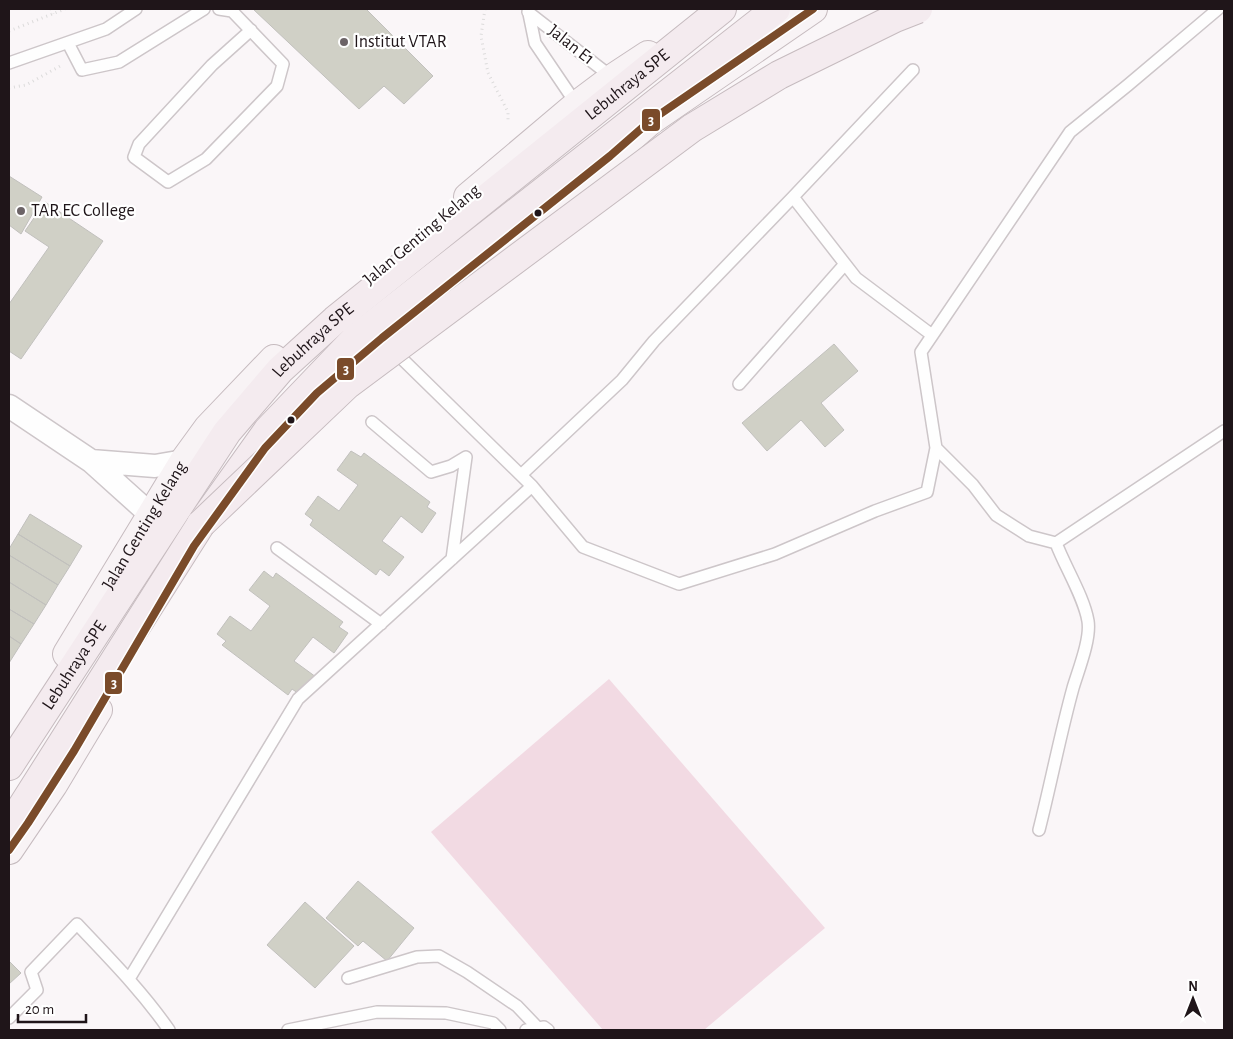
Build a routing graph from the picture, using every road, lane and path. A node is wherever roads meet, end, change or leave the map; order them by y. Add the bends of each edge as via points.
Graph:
1 (51, 9) edge
2 (65, 9) edge
3 (136, 9) edge
4 (204, 9) edge
5 (219, 9) edge
6 (485, 9) edge
7 (712, 9) edge
8 (722, 9) edge
9 (776, 9) edge
10 (813, 9) edge
11 (918, 9) edge
12 (1218, 9) edge
13 (528, 10) edge
14 (53, 14) junction
15 (9, 30) edge
16 (250, 30) junction
17 (68, 43) junction
18 (9, 63) edge
19 (913, 70) dead end
20 (613, 78) junction
21 (577, 105) junction
22 (508, 122) dead end
23 (793, 197) junction
24 (845, 264) junction
25 (932, 336) junction
26 (382, 338) junction
27 (739, 384) dead end
28 (9, 406) edge
29 (372, 422) dead end
30 (1224, 430) edge
31 (936, 448) junction
32 (184, 461) junction
33 (91, 462) junction
34 (521, 475) junction
35 (532, 486) junction
36 (151, 514) junction
37 (201, 524) junction
38 (1056, 543) junction
39 (277, 548) dead end
40 (452, 558) junction
41 (381, 624) junction
42 (9, 752) edge
43 (9, 766) edge
44 (9, 828) edge
45 (1039, 830) dead end
46 (9, 850) edge
47 (348, 978) dead end
48 (129, 979) junction
49 (9, 1018) edge
50 (538, 1029) edge
51 (169, 1030) edge
52 (288, 1030) edge
53 (500, 1030) edge

1 - 14 path
2 - 14 path
3 - 17 lane via 106,29
4 - 17 lane via 119,62 82,70
5 - 16 lane via 232,10
6 - 22 path via 481,36 486,64 508,112
7 - 20 main road, Jalan Genting Kelang
8 - 43 highway, Lebuhraya SPE via 335,320 280,370 227,432
9 - 37 highway, Lebuhraya SPE, bridge via 356,338 268,430
10 - 26 main road via 650,122
11 - 37 highway, bridge via 779,75 692,128 347,385
12 - 25 lane via 1070,132
13 - 20 lane, Jalan E1
13 - 21 lane, Jalan E1 via 535,43
14 - 15 path
16 - 16 lane via 283,64 277,86 206,159 168,182 134,157 139,144 212,65
17 - 18 lane
19 - 23 lane
20 - 21 main road, Jalan Genting Kelang
21 - 32 main road, Jalan Genting Kelang via 274,359 208,428
23 - 24 lane
23 - 34 lane via 654,341 622,380
24 - 25 lane via 856,278
24 - 27 lane
25 - 31 lane via 921,352
26 - 34 lane
26 - 46 main road via 318,393 265,448 194,546 74,752
28 - 33 street
29 - 40 lane via 431,472 466,457
30 - 38 lane
31 - 35 lane via 927,492 774,554 678,584 583,547
31 - 38 lane via 973,485 996,515 1029,536
32 - 33 street via 155,466
32 - 36 main road, Jalan Genting Kelang
33 - 36 street
34 - 35 lane
35 - 40 lane
36 - 42 main road, Jalan Genting Kelang
37 - 44 highway, Lebuhraya SPE
38 - 45 lane via 1080,595 1088,622 1084,655
39 - 41 lane
40 - 41 lane
41 - 48 lane via 298,699
47 - 50 lane via 416,957 439,956 517,1006
48 - 49 lane via 77,924 31,972 37,990
48 - 51 lane
52 - 53 lane via 377,1012 446,1012 493,1023

